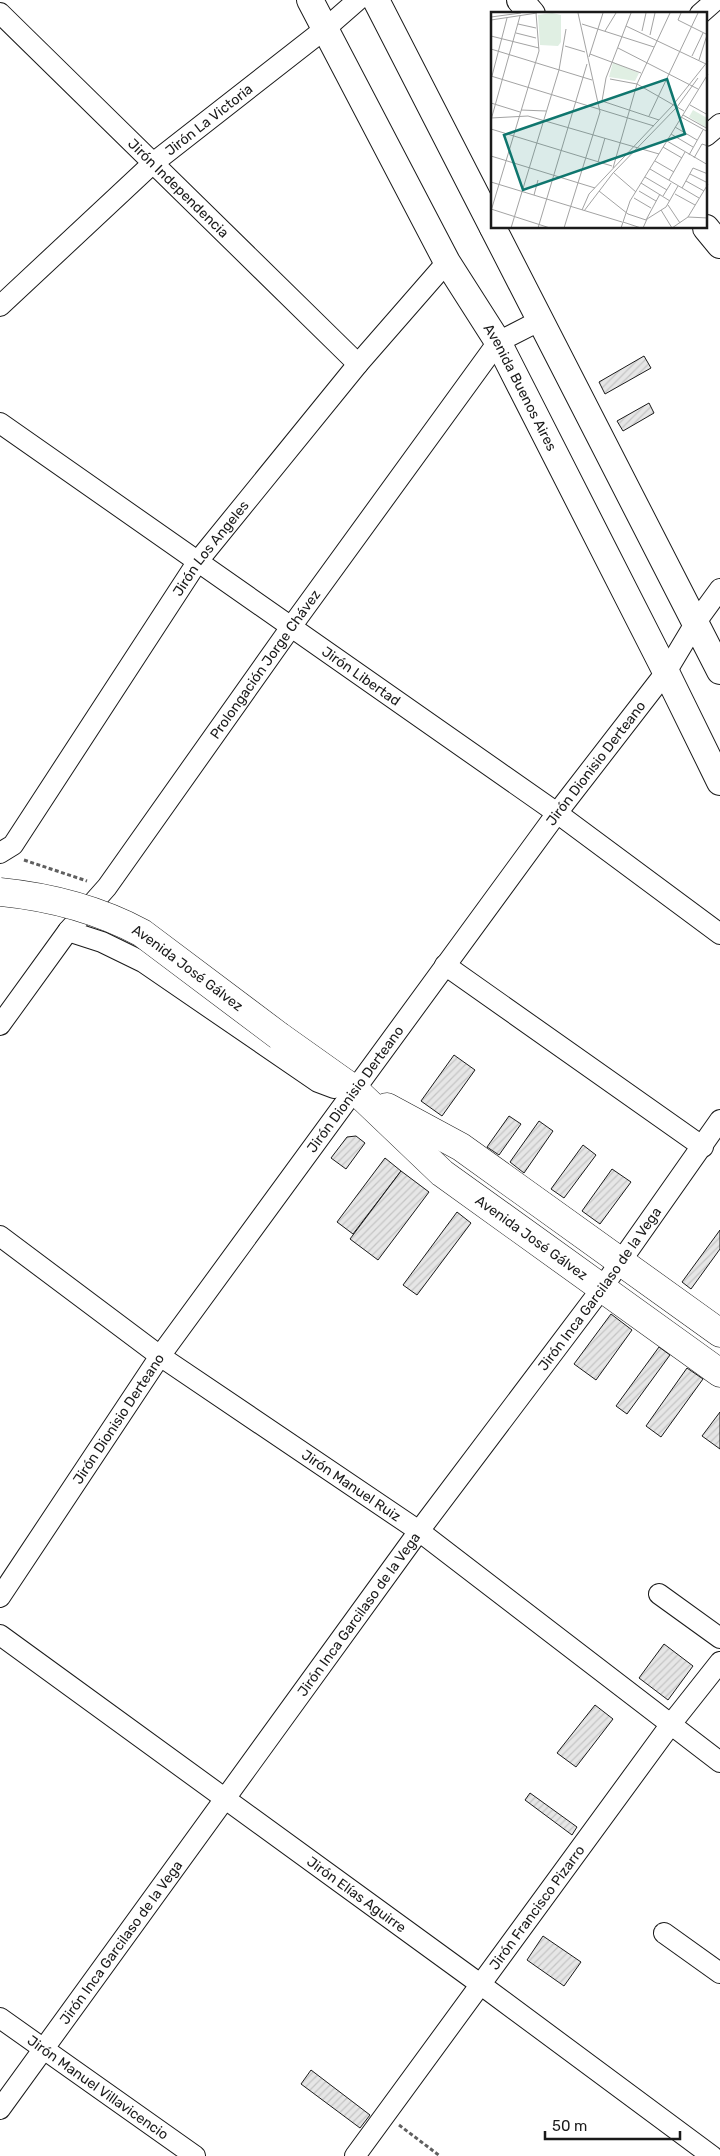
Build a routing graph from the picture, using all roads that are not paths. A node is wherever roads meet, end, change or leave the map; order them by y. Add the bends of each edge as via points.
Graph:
1 (310, 0) edge
2 (358, 0) edge
3 (376, 0) edge
4 (520, 0) edge
5 (716, 0) edge
6 (530, 12) edge
7 (702, 12) edge
8 (0, 13) edge
9 (326, 28) junction
10 (720, 124) edge
11 (708, 134) edge
12 (152, 164) junction
13 (491, 223) edge
14 (494, 229) edge
15 (707, 229) edge
16 (720, 245) edge
17 (447, 262) junction
18 (0, 306) edge
19 (541, 320) junction
20 (498, 342) junction
21 (358, 364) junction
22 (0, 423) edge
23 (198, 561) junction
24 (720, 589) edge
25 (696, 622) junction
26 (291, 626) junction
27 (720, 671) edge
28 (666, 672) junction
29 (720, 782) edge
30 (557, 813) junction
31 (1, 853) edge
32 (0, 892) edge
33 (68, 931) junction
34 (720, 934) edge
35 (445, 965) junction
36 (0, 1024) edge
37 (352, 1087) junction
38 (720, 1120) edge
39 (703, 1147) junction
40 (0, 1236) edge
41 (621, 1261) junction
42 (602, 1288) junction
43 (720, 1333) edge
44 (160, 1356) junction
45 (720, 1373) edge
46 (418, 1531) junction
47 (659, 1594) dead end
48 (0, 1598) edge
49 (0, 1636) edge
50 (720, 1638) edge
51 (720, 1662) edge
52 (670, 1724) junction
53 (720, 1762) edge
54 (224, 1798) junction
55 (664, 1932) dead end
56 (720, 1973) edge
57 (480, 1984) junction
58 (0, 2018) edge
59 (43, 2048) junction
60 (0, 2109) edge
61 (195, 2156) edge
62 (356, 2156) edge
63 (712, 2156) edge

1 - 9 main road, Avenida Buenos Aires
2 - 9 street, Jirón La Victoria
3 - 13 main road
4 - 6 main road
5 - 7 street
8 - 12 street, Jirón Independencia
9 - 12 street, Jirón La Victoria
9 - 17 main road, Avenida Buenos Aires
10 - 11 street
12 - 18 street, Jirón La Victoria
12 - 21 street, Jirón Independencia
14 - 19 main road
15 - 16 main road
17 - 20 main road, Avenida Buenos Aires
17 - 21 street, Jirón Los Angeles
19 - 20 street, Prolongación Jorge Chávez
19 - 25 main road
20 - 26 street, Prolongación Jorge Chávez
20 - 28 main road, Avenida Buenos Aires
21 - 23 street, Jirón Los Angeles
22 - 23 street, Jirón Libertad
23 - 26 street, Jirón Libertad
23 - 31 street, Jirón Los Angeles via 14,845
24 - 25 street, Jirón Dionisio Derteano
25 - 27 main road
25 - 28 street, Jirón Dionisio Derteano
26 - 30 street, Jirón Libertad
26 - 33 street, Prolongación Jorge Chávez via 107,887
28 - 29 main road, Avenida Buenos Aires
28 - 30 street, Jirón Dionisio Derteano
30 - 34 street, Jirón Libertad
30 - 35 street, Jirón Dionisio Derteano
32 - 37 highway, Avenida José Gálvez, bridge via 51,899 97,912 142,933
33 - 36 street, Prolongación Jorge Chávez
33 - 37 street via 102,942 143,962 318,1082 334,1088
35 - 37 street, Jirón Dionisio Derteano
35 - 39 street
37 - 41 highway, Avenida José Gálvez via 461,1147
37 - 42 highway, Avenida José Gálvez via 442,1173
37 - 44 street, Jirón Dionisio Derteano
38 - 39 street, Jirón Inca Garcilaso de la Vega
39 - 41 street, Jirón Inca Garcilaso de la Vega
40 - 44 street, Jirón Manuel Ruiz
41 - 42 street, Jirón Inca Garcilaso de la Vega
41 - 43 highway, Avenida José Gálvez
42 - 45 highway, Avenida José Gálvez
42 - 46 street, Jirón Inca Garcilaso de la Vega
44 - 46 street, Jirón Manuel Ruiz
44 - 48 street, Jirón Dionisio Derteano
46 - 52 street, Jirón Manuel Ruiz
46 - 54 street, Jirón Inca Garcilaso de la Vega
47 - 50 street
49 - 54 street, Jirón Elías Aguirre
51 - 52 street, Jirón Francisco Pizarro
52 - 53 street, Jirón Manuel Ruiz
52 - 57 street, Jirón Francisco Pizarro
54 - 57 street, Jirón Elías Aguirre
54 - 59 street, Jirón Inca Garcilaso de la Vega
55 - 56 street
57 - 62 street, Jirón Francisco Pizarro
57 - 63 street, Jirón Elías Aguirre
58 - 59 street, Jirón Manuel Villavicencio
59 - 60 street, Jirón Inca Garcilaso de la Vega
59 - 61 street, Jirón Manuel Villavicencio

